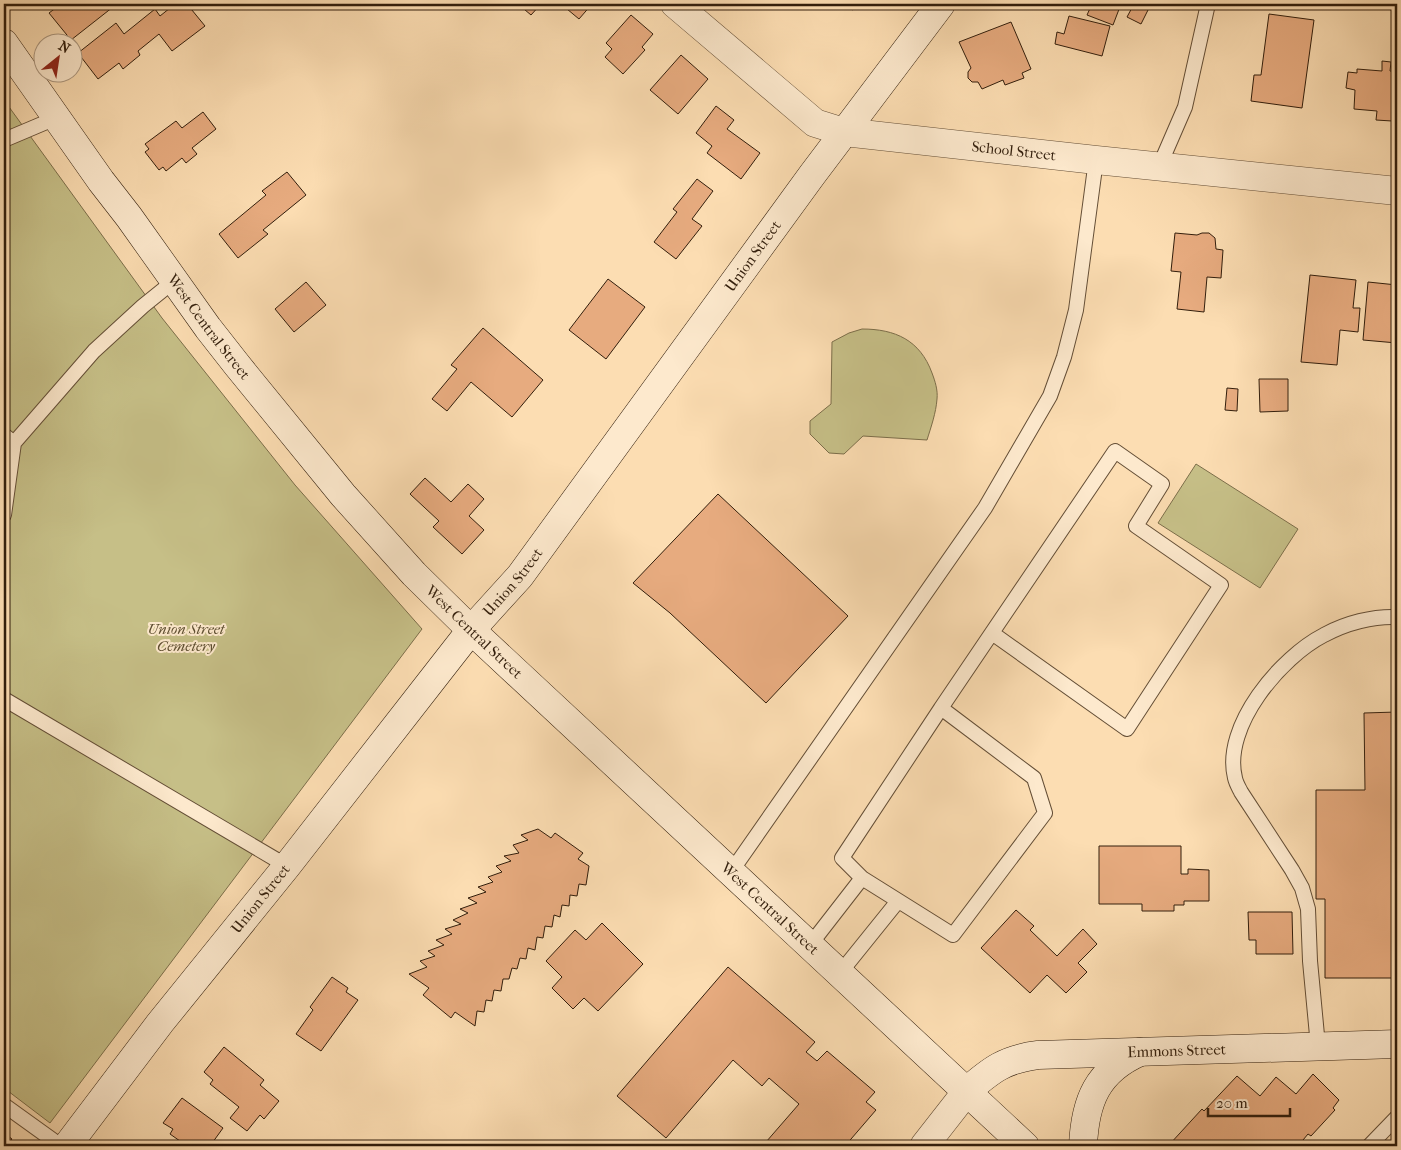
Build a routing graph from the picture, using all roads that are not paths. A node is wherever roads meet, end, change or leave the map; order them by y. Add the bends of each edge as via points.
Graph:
1 (675, 4) edge
2 (941, 4) edge
3 (1208, 4) edge
4 (4, 43) edge
5 (56, 118) junction
6 (844, 132) junction
7 (4, 140) edge
8 (1096, 160) junction
9 (1159, 167) junction
10 (1397, 191) edge
11 (174, 281) junction
12 (9, 439) edge
13 (4, 515) edge
14 (1397, 617) edge
15 (471, 630) junction
16 (992, 633) junction
17 (4, 699) edge
18 (941, 708) junction
19 (287, 866) junction
20 (731, 872) junction
21 (862, 878) junction
22 (898, 901) junction
23 (810, 945) junction
24 (840, 973) junction
25 (1397, 1044) edge
26 (1318, 1046) junction
27 (1142, 1051) junction
28 (967, 1091) junction
29 (4, 1104) edge
30 (1397, 1117) edge
31 (61, 1146) edge
32 (67, 1146) edge
33 (924, 1146) edge
34 (1025, 1146) edge
35 (1083, 1146) edge
36 (1368, 1146) edge

1 - 6 main road, School Street via 815,123
2 - 6 main road, Union Street
3 - 9 lane via 1185,107
4 - 5 main road, West Central Street
5 - 7 lane
5 - 11 main road, West Central Street
6 - 8 main road, School Street
6 - 15 main road, Union Street via 520,576
8 - 9 main road, School Street
8 - 20 lane via 1076,310 1050,396 985,508
9 - 10 main road, School Street
11 - 12 lane via 94,352
11 - 15 main road, West Central Street via 343,496 414,574
12 - 13 lane
14 - 26 lane via 1368,619 1353,624 1324,635 1293,655 1269,681 1250,709 1237,737 1235,778 1292,870 1308,908
15 - 19 main road, Union Street
15 - 20 main road, West Central Street
16 - 16 lane via 1115,452 1162,484 1136,526 1221,585 1127,729
16 - 18 lane
17 - 19 lane
18 - 21 lane via 842,858
18 - 22 lane via 1034,778 1045,813 953,935
19 - 32 main road, Union Street via 160,1023
20 - 23 main road, West Central Street
21 - 22 lane
21 - 23 lane
22 - 24 lane
23 - 24 main road, West Central Street
24 - 28 main road, West Central Street
25 - 26 main road, Emmons Street
26 - 27 main road, Emmons Street
27 - 28 main road, Emmons Street via 1019,1058 1006,1062
27 - 35 main road via 1117,1065 1096,1086 1089,1103
28 - 33 main road, Emmons Street
28 - 34 main road, West Central Street
29 - 31 lane
30 - 36 lane

